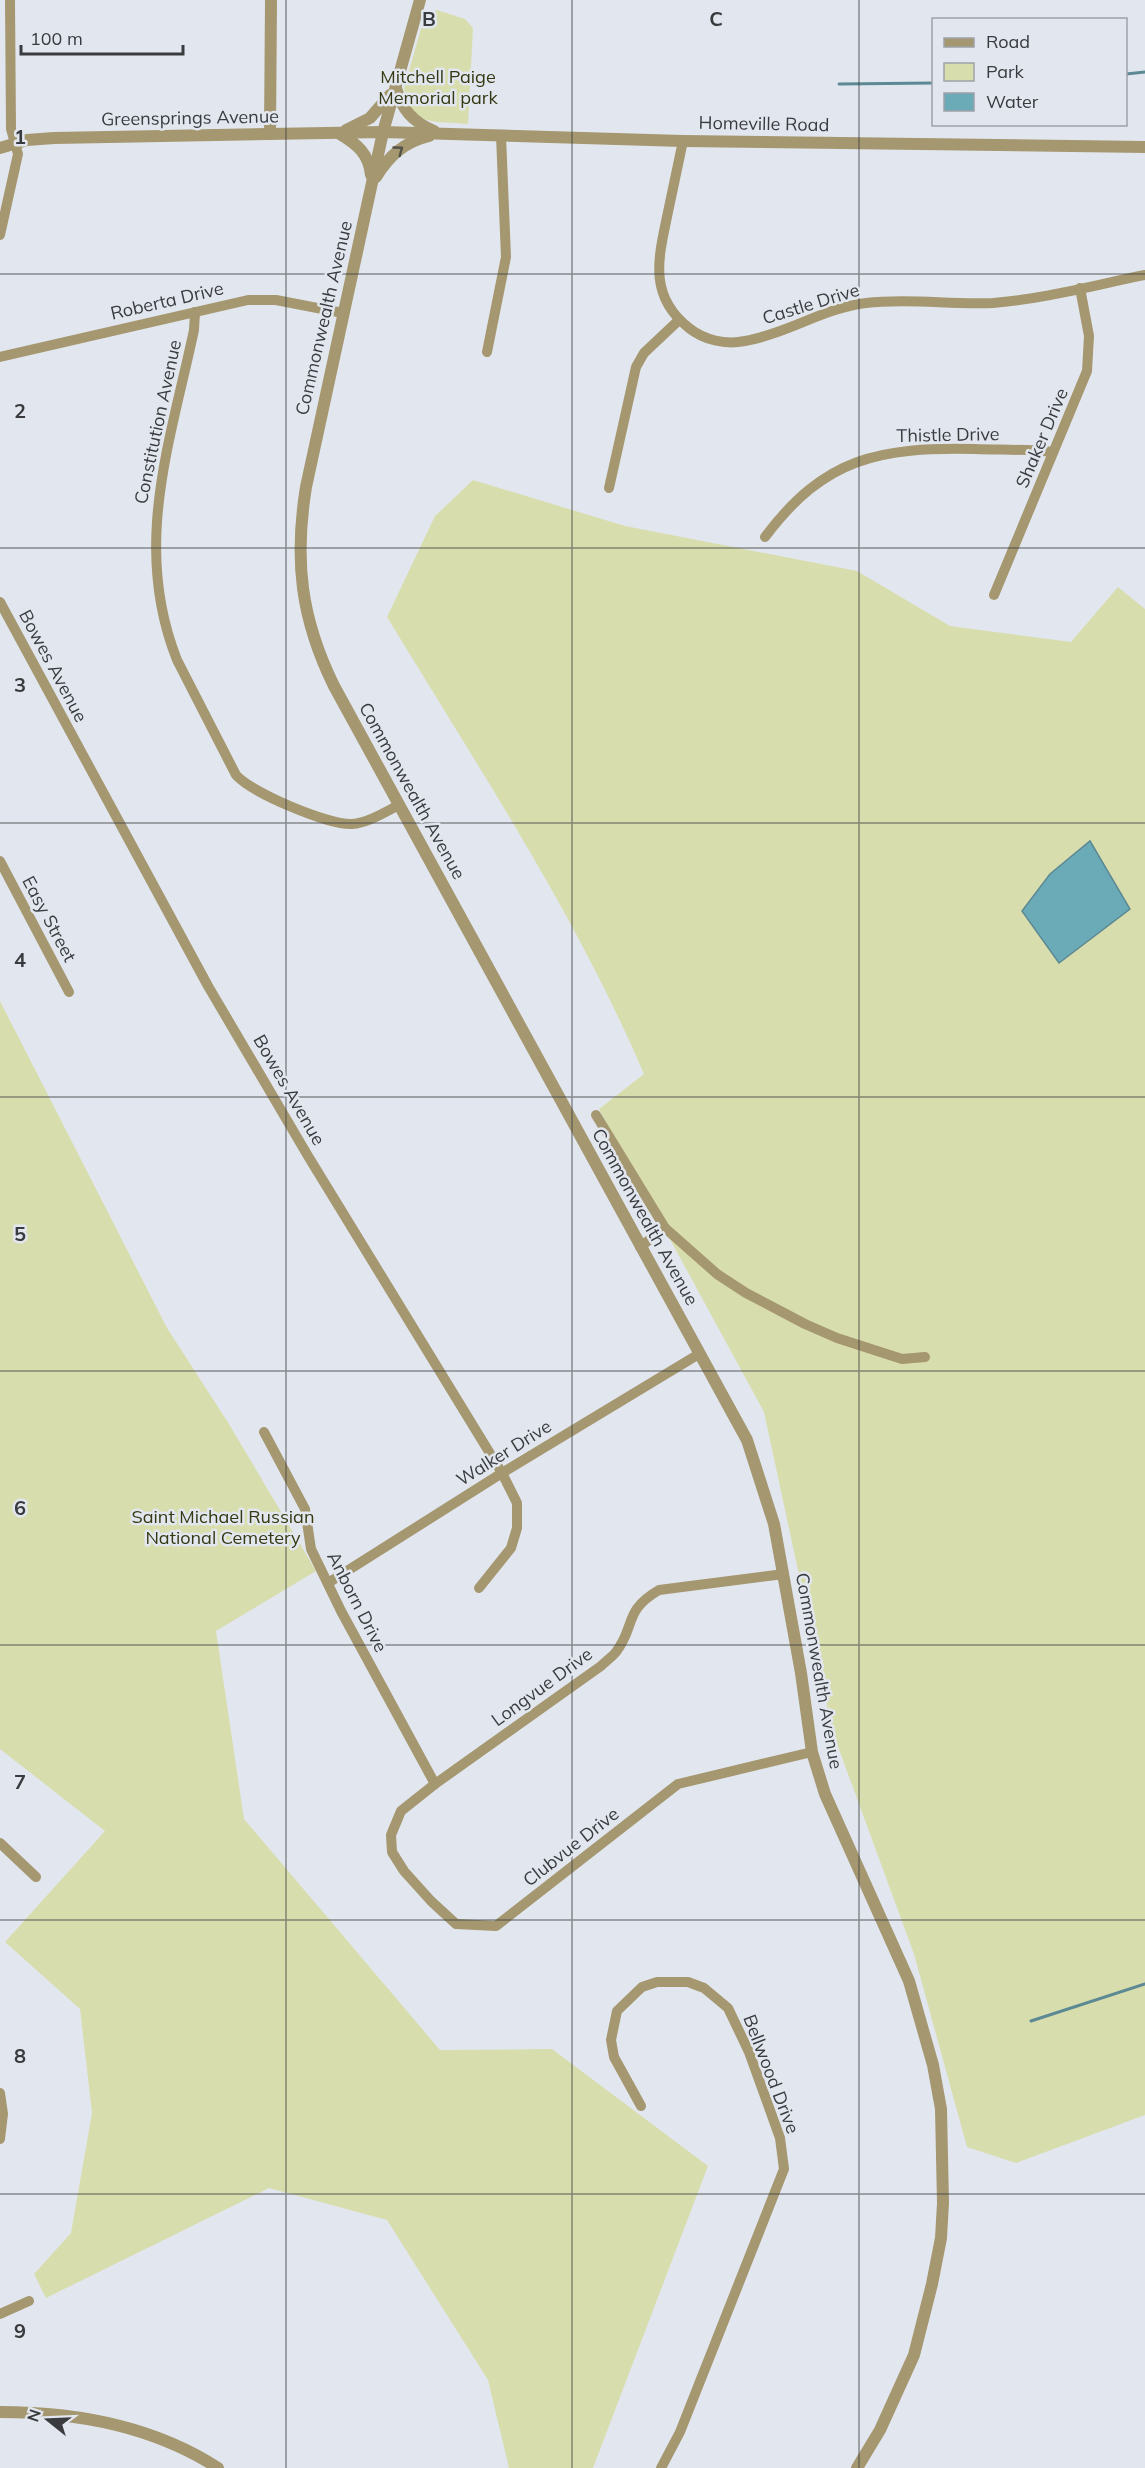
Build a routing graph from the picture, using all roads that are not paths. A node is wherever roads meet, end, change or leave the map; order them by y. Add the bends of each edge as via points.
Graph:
1 (10, 0) edge
2 (272, 0) edge
3 (420, 0) edge
4 (396, 87) junction
5 (383, 132) junction
6 (339, 133) junction
7 (270, 134) junction
8 (439, 134) junction
9 (501, 136) junction
10 (683, 141) junction
11 (15, 142) junction
12 (1145, 147) edge
13 (0, 148) edge
14 (372, 183) junction
15 (0, 235) edge
16 (1145, 275) edge
17 (1080, 288) junction
18 (195, 312) junction
19 (343, 313) junction
20 (679, 320) junction
21 (487, 352) dead end
22 (0, 357) edge
23 (1053, 452) junction
24 (609, 488) dead end
25 (765, 537) dead end
26 (994, 595) dead end
27 (0, 602) edge
28 (399, 805) junction
29 (0, 861) edge
30 (69, 992) dead end
31 (596, 1115) dead end
32 (665, 1228) junction
33 (640, 1247) junction
34 (699, 1354) junction
35 (925, 1356) dead end
36 (264, 1432) dead end
37 (502, 1473) junction
38 (784, 1574) junction
39 (328, 1583) junction
40 (479, 1588) dead end
41 (812, 1752) junction
42 (435, 1784) junction
43 (391, 1835) joint
44 (0, 1843) edge
45 (36, 1877) dead end
46 (0, 2093) edge
47 (641, 2106) dead end
48 (0, 2139) edge
49 (29, 2301) dead end
50 (0, 2314) edge
51 (0, 2412) edge
52 (218, 2468) edge
53 (661, 2468) edge
54 (857, 2468) edge

1 - 11 street via 11,129
2 - 7 street
3 - 4 street, Commonwealth Avenue
4 - 5 street, Commonwealth Avenue
4 - 6 street via 370,118
4 - 8 street via 408,114
5 - 6 street, Greensprings Avenue
5 - 8 street, Homeville Road
5 - 14 street, Commonwealth Avenue
6 - 7 street, Greensprings Avenue
6 - 14 street via 367,156
7 - 11 street, Greensprings Avenue
8 - 9 street, Homeville Road
14 -> 8 street via 396,151
9 - 10 street, Homeville Road
9 - 21 street via 506,257
10 - 12 street, Homeville Road
10 - 20 street, Castle Drive via 658,265 661,290
11 - 13 street, Greensprings Avenue
11 - 15 street via 17,161
14 - 19 street, Commonwealth Avenue
16 - 17 street, Castle Drive
17 - 20 street, Castle Drive via 991,303 858,304 759,338 735,342 702,336
17 - 23 street, Shaker Drive via 1089,336 1089,361
18 - 19 street, Roberta Drive via 262,299
18 - 22 street, Roberta Drive
18 - 28 street, Constitution Avenue via 156,513 158,593 177,660 236,775 249,787 344,823 364,821
19 - 28 street, Commonwealth Avenue via 303,502 302,592 320,657
20 - 24 street via 636,367
23 - 25 street, Thistle Drive via 924,448 870,457 843,468 807,491
23 - 26 street, Shaker Drive
27 - 37 street, Bowes Avenue via 208,986
28 - 33 street, Commonwealth Avenue
29 - 30 street, Easy Street
31 - 32 street
32 - 33 street
32 - 35 street via 717,1274 805,1324 902,1359
33 - 34 street, Commonwealth Avenue
34 - 37 street, Walker Drive
34 - 38 street, Commonwealth Avenue via 747,1440 774,1524
36 - 39 street, Anborn Drive via 305,1509 310,1549
37 - 39 street, Walker Drive
37 - 40 street, Bowes Avenue via 517,1503 517,1528 511,1548
38 - 41 street, Commonwealth Avenue
38 - 42 street, Longvue Drive via 659,1590 644,1598 633,1612 616,1652 601,1666
39 - 42 street, Anborn Drive
41 - 43 street, Clubvue Drive via 678,1784 496,1926 456,1924 404,1871 392,1852
41 - 54 street, Commonwealth Avenue via 825,1794 909,1981 941,2109 944,2203 932,2284 914,2355 880,2430
42 - 43 street, Longvue Drive via 401,1811
44 - 45 street
46 - 48 street
47 - 53 street, Bellwood Drive via 614,2057 611,2040 617,2011 642,1987 654,1983 688,1982 705,1988 728,2008 748,2052 780,2138 784,2169 680,2432
49 - 50 street
51 - 52 street via 43,2412 108,2421 184,2449

